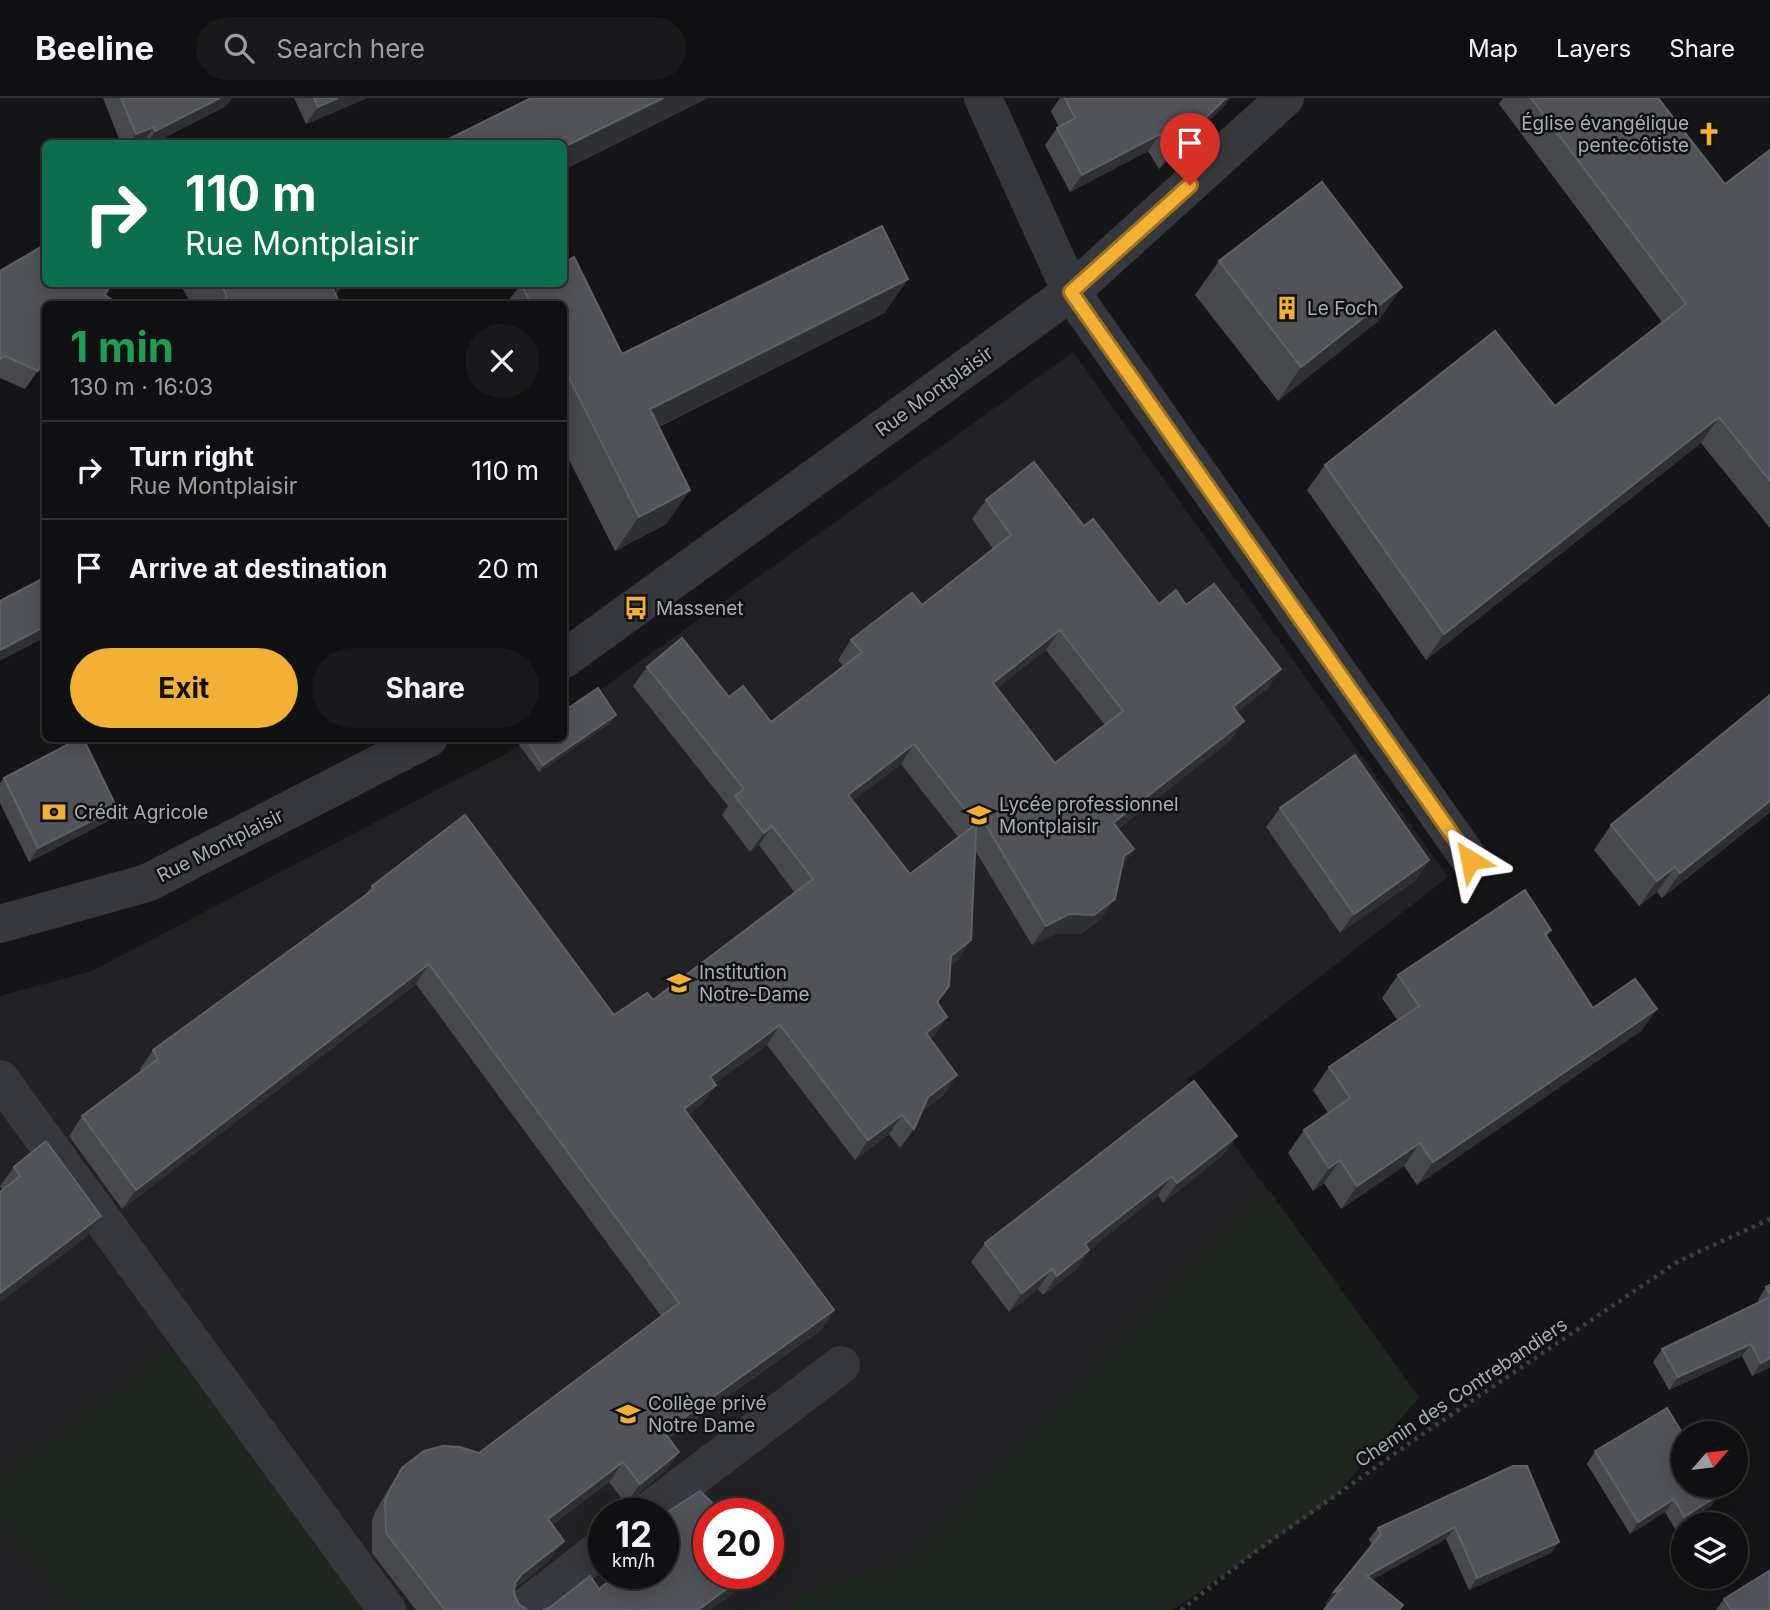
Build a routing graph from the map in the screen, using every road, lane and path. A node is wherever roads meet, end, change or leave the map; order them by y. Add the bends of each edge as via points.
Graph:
1 (984, 98) edge
2 (1285, 98) edge
3 (1071, 292) junction
4 (567, 657) edge
5 (421, 742) edge
6 (1470, 860) dead end
7 (0, 924) edge
8 (0, 1079) edge
9 (1770, 1219) edge
10 (841, 1365) dead end
11 (666, 1498) edge
12 (588, 1558) edge
13 (387, 1610) edge
14 (522, 1610) edge
15 (1181, 1610) edge

1 - 3 street
2 - 3 street, Rue Montplaisir
3 - 4 street, Rue Montplaisir
3 - 6 street
5 - 7 street, Rue Montplaisir via 147,883
8 - 13 street
9 - 15 path, Chemin des Contrebandiers via 1679,1261 1430,1429
10 - 11 street
12 - 14 street

